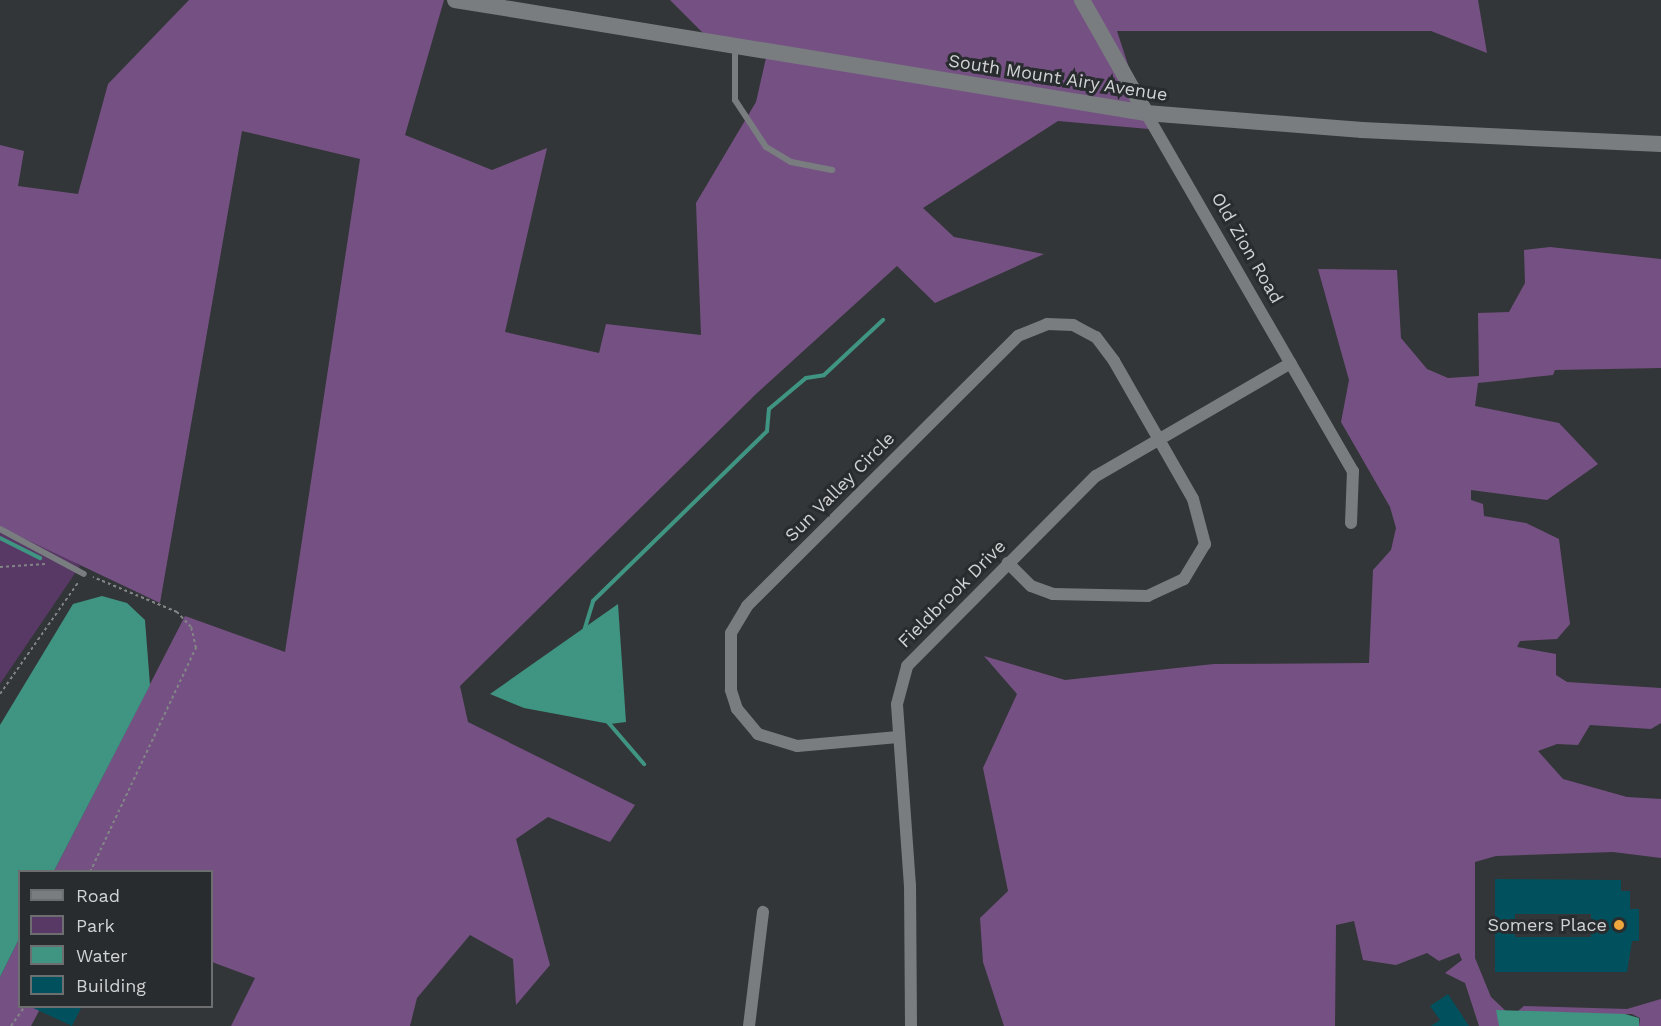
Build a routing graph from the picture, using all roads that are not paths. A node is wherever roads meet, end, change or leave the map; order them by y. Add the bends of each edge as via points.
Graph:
1 (455, 0) edge
2 (1082, 0) edge
3 (735, 46) junction
4 (1146, 113) junction
5 (1661, 144) edge
6 (832, 170) dead end
7 (1291, 363) junction
8 (1159, 438) junction
9 (1351, 523) dead end
10 (0, 529) edge
11 (1008, 563) junction
12 (84, 574) road end
13 (898, 737) junction
14 (763, 912) dead end
15 (749, 1026) edge
16 (911, 1026) edge

1 - 3 street, South Mount Airy Avenue
2 - 4 street, Old Zion Road
3 - 4 street, South Mount Airy Avenue
3 - 6 lane via 735,100 766,147 790,162
4 - 5 street, South Mount Airy Avenue via 1362,130
4 - 7 street, Old Zion Road
7 - 8 street, Fieldbrook Drive
7 - 9 street, Old Zion Road via 1353,471
8 - 11 street, Fieldbrook Drive via 1096,476
8 - 11 street, Sun Valley Circle via 1205,529 1199,558 1184,579 1148,596 1053,594 1031,586
8 - 13 street, Sun Valley Circle via 1096,337 1073,325 1032,327 747,606 731,633 727,664 737,709 758,734 796,746
10 - 12 lane
11 - 13 street, Fieldbrook Drive via 910,660 897,697
13 - 16 street, Fieldbrook Drive via 910,886
14 - 15 street

